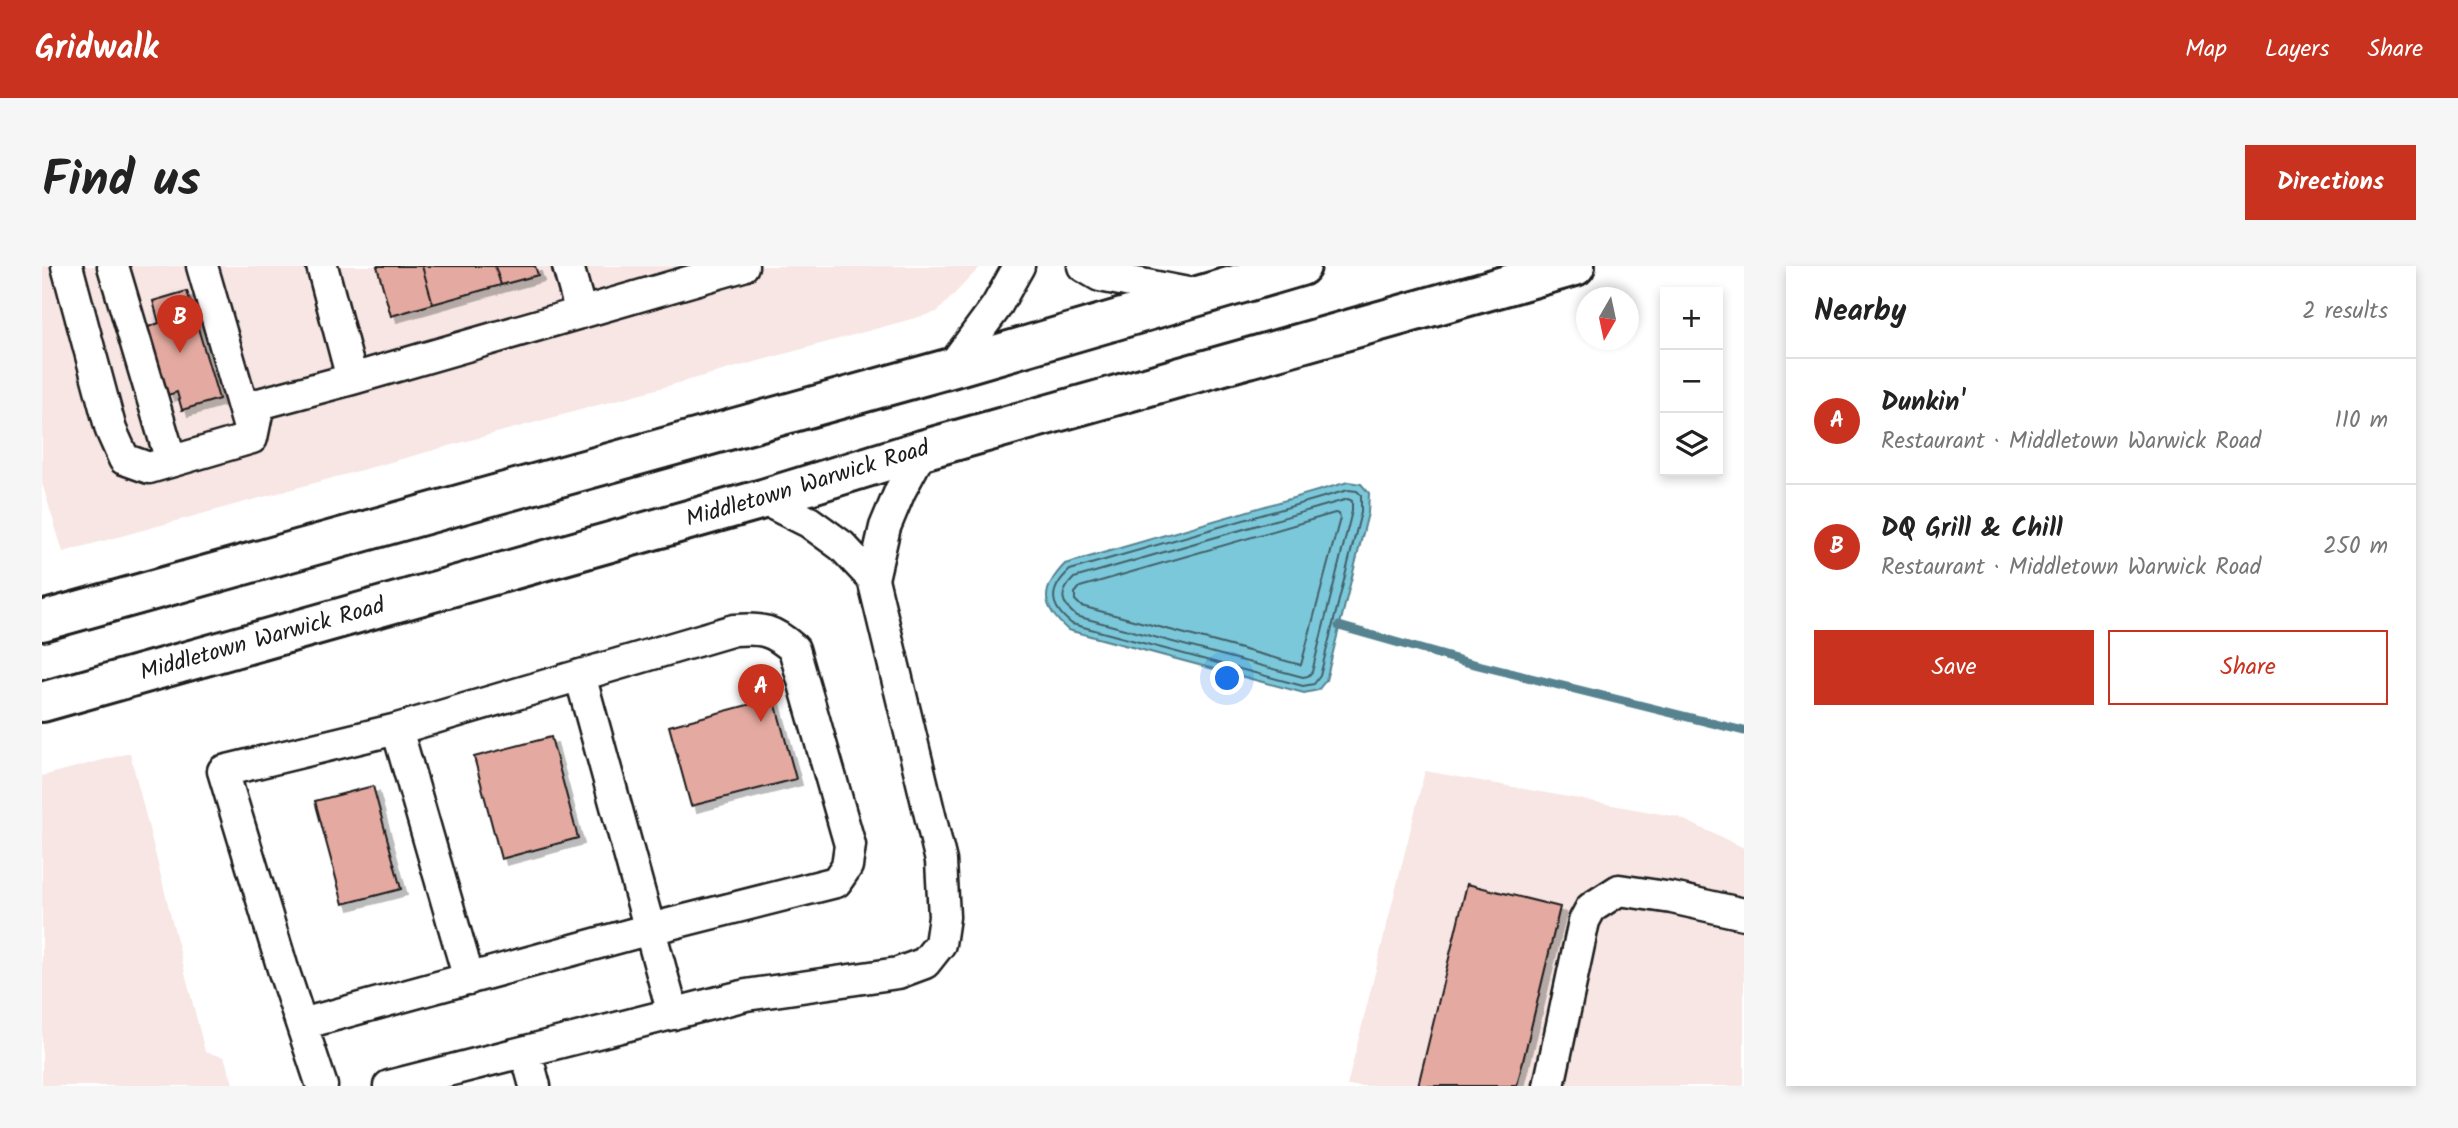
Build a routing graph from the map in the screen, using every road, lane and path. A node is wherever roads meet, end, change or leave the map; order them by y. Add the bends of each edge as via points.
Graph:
1 (67, 266) edge
2 (113, 266) edge
3 (202, 266) edge
4 (321, 266) edge
5 (568, 266) edge
6 (743, 266) edge
7 (1019, 266) edge
8 (1083, 266) edge
9 (1301, 266) edge
10 (1575, 266) edge
11 (1198, 295) junction
12 (581, 313) junction
13 (951, 368) junction
14 (352, 379) junction
15 (252, 438) junction
16 (922, 450) junction
17 (171, 461) junction
18 (763, 499) junction
19 (873, 579) junction
20 (42, 621) edge
21 (580, 675) junction
22 (42, 702) edge
23 (397, 729) junction
24 (1744, 914) edge
25 (650, 929) junction
26 (469, 979) junction
27 (673, 1014) junction
28 (302, 1024) junction
29 (526, 1053) junction
30 (322, 1086) edge
31 (389, 1086) edge
32 (535, 1086) edge
33 (1549, 1086) edge

1 - 17 lane via 111,430 124,459 149,468
2 - 17 lane
3 - 15 lane
4 - 14 lane
5 - 12 lane
6 - 12 lane
7 - 13 lane via 996,307
8 - 11 lane via 1100,276
9 - 11 main road
10 - 16 main road, Middletown Warwick Road
11 - 13 main road
12 - 14 lane
13 - 20 main road
14 - 15 lane via 259,404
15 - 17 lane
16 - 18 main road, Middletown Warwick Road
16 - 19 lane via 885,527
18 - 19 lane via 842,545
18 - 22 main road, Middletown Warwick Road
19 - 27 lane via 941,861 944,916 940,944 925,963 898,973 746,995
21 - 23 lane
21 - 25 lane
21 - 25 lane via 734,630 758,629 780,636 794,649 850,845 847,866 836,882
23 - 26 lane
23 - 28 lane via 223,771
24 - 33 lane via 1619,890 1591,908 1584,921
25 - 26 lane
25 - 27 lane
26 - 28 lane
27 - 29 lane
28 - 30 lane
29 - 31 lane
29 - 32 lane

